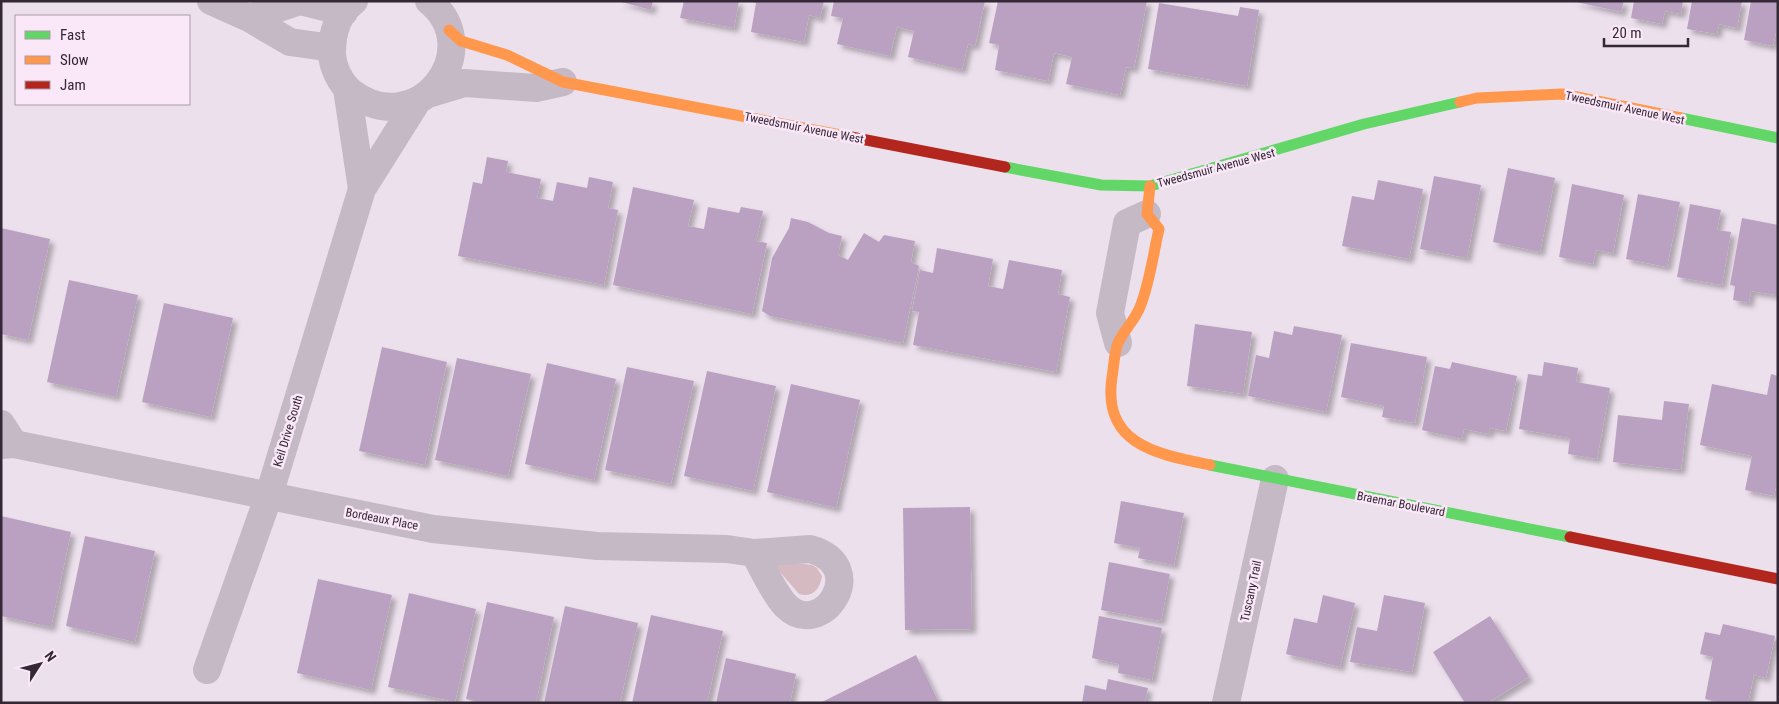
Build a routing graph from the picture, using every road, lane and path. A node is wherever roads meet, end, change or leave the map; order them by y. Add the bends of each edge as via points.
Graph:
1 (211, 1) edge
2 (349, 7) edge
3 (437, 10) edge
4 (249, 18) junction
5 (332, 48) junction
6 (563, 82) junction
7 (347, 88) junction
8 (424, 98) junction
9 (1778, 138) edge
10 (1150, 186) junction
11 (362, 189) junction
12 (1147, 214) joint
13 (1118, 343) joint
14 (6, 437) edge
15 (1275, 478) junction
16 (269, 495) junction
17 (754, 553) dead end
18 (1778, 579) edge
19 (207, 670) dead end
20 (1226, 703) edge

1 - 4 street
2 - 4 street via 300,1
2 - 5 street via 338,20
3 - 6 street, Tweedsmuir Avenue West via 461,41 507,56
3 - 8 street, Keil Drive South via 451,53 445,74
4 - 5 street via 290,42
5 - 7 street via 337,73
6 - 8 street, Tweedsmuir Avenue West via 536,88 464,83
6 - 10 street, Tweedsmuir Avenue West via 1102,185
7 - 8 street, Tweedsmuir Avenue West via 362,100 380,107 398,107
7 - 11 street, Keil Drive South
8 - 11 street, Keil Drive South
9 - 10 street, Tweedsmuir Avenue West via 1562,94 1477,98 1364,124 1270,154
10 - 12 street, Braemar Boulevard
11 - 16 street, Keil Drive South
12 - 13 street, Braemar Boulevard via 1128,223 1110,313
13 - 15 street, Braemar Boulevard via 1109,395 1111,412 1119,430 1136,444 1158,454
14 - 16 street, Bordeaux Place
15 - 18 street, Braemar Boulevard
15 - 20 street, Tuscany Trail
16 - 17 street, Bordeaux Place via 433,529 488,536 597,546 727,549
16 - 19 street, Keil Drive South

